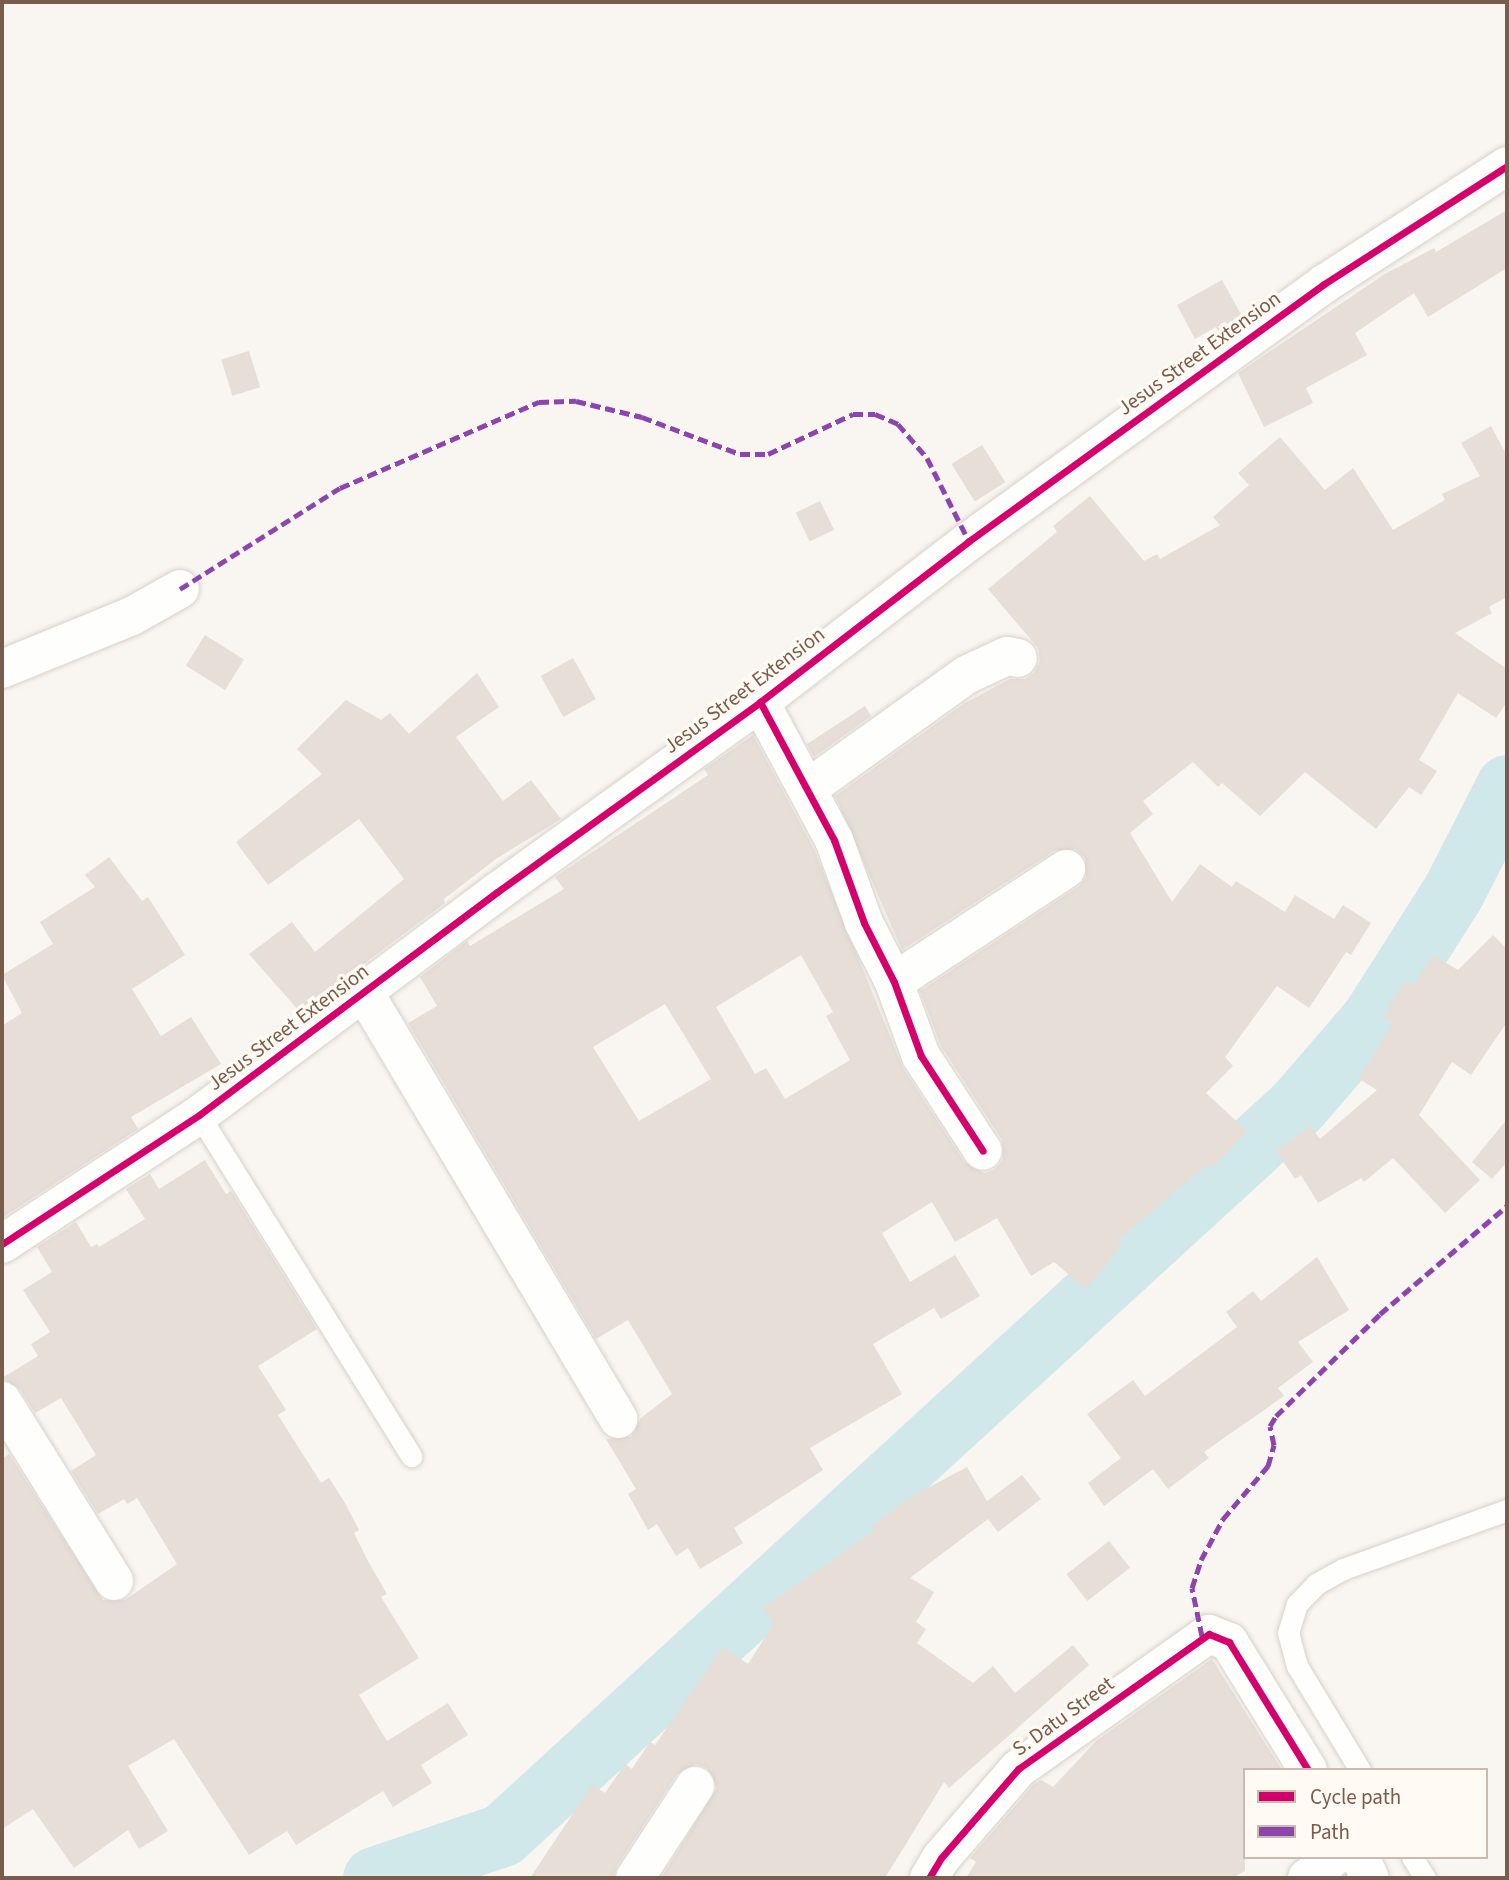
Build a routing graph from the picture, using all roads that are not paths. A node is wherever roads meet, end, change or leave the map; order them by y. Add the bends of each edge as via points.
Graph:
1 (1507, 166) edge
2 (180, 589) dead end
3 (1018, 658) dead end
4 (2, 669) edge
5 (760, 702) junction
6 (807, 789) junction
7 (1066, 869) dead end
8 (894, 982) junction
9 (364, 992) junction
10 (199, 1115) junction
11 (983, 1151) dead end
12 (2, 1244) edge
13 (2, 1401) edge
14 (619, 1419) dead end
15 (411, 1456) dead end
16 (1507, 1510) edge
17 (114, 1581) dead end
18 (1306, 1768) edge
19 (1359, 1768) edge
20 (695, 1786) dead end
21 (1331, 1859) edge
22 (1361, 1859) edge
23 (1413, 1859) edge
24 (635, 1878) edge
25 (929, 1878) edge
26 (1307, 1878) edge
27 (1370, 1878) edge
28 (1425, 1878) edge

1 - 5 street, Jesus Street Extension via 1324,284 969,541
2 - 4 street via 132,616
3 - 6 street via 1007,656 966,675
5 - 6 street
5 - 9 street, Jesus Street Extension
6 - 8 street via 834,840 864,923
7 - 8 street
8 - 11 street via 921,1056
9 - 10 street, Jesus Street Extension
9 - 14 street
10 - 12 street, Jesus Street Extension
10 - 15 lane
13 - 17 street
16 - 19 lane via 1343,1569 1316,1584 1297,1604 1288,1633 1297,1665
18 - 25 street, S. Datu Street via 1229,1642 1209,1634 1018,1769
20 - 24 street
21 - 26 street
22 - 27 street
23 - 28 lane

